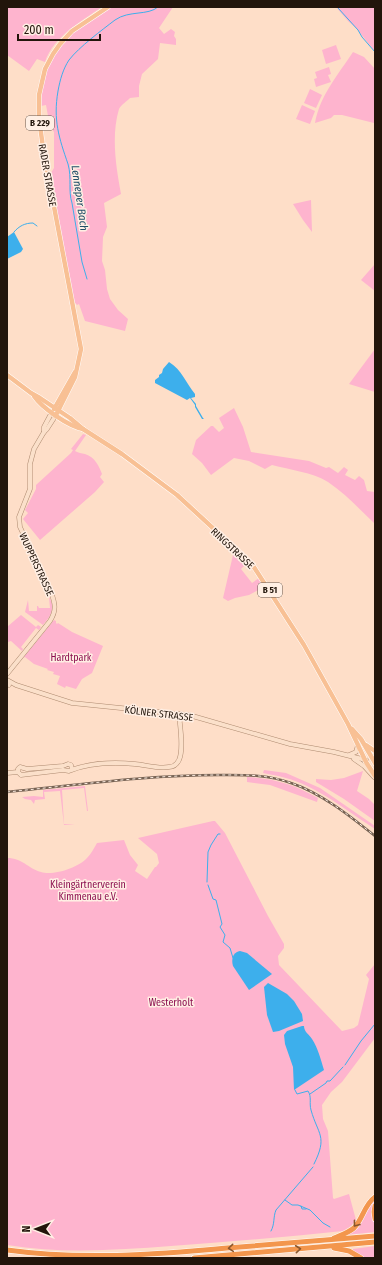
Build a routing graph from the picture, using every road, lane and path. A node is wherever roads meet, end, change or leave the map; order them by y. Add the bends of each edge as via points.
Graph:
1 (108, 7) edge
2 (7, 375) edge
3 (55, 411) junction
4 (30, 464) joint
5 (7, 674) edge
6 (7, 680) edge
7 (8, 685) edge
8 (16, 685) junction
9 (179, 714) junction
10 (361, 744) junction
11 (375, 751) edge
12 (348, 755) junction
13 (365, 758) junction
14 (374, 760) edge
15 (7, 772) edge
16 (375, 777) edge
17 (375, 1197) edge
18 (375, 1206) edge
19 (375, 1219) edge
20 (375, 1236) edge
21 (327, 1240) junction
22 (375, 1242) edge
23 (325, 1247) junction
24 (7, 1250) edge
25 (194, 1258) edge
26 (361, 1258) edge

1 - 3 main road, RADER STRASSE / B 229 via 72,31 60,44 45,69 39,95 39,119 44,154 80,345 75,377
2 - 3 main road, RINGSTRASSE
3 - 4 street, RADER STRASSE / B 229 via 29,457
3 - 10 main road, RINGSTRASSE / B 51 via 76,428 83,429 122,454 177,495 245,557 257,571 304,645
4 - 5 street, WUPPERSTRASSE via 30,489 19,522 56,607 50,621
6 - 8 street, KÖLNER STRASSE
7 - 8 street, KÖLNER STRASSE
8 - 9 street, KÖLNER STRASSE via 72,703
9 - 12 street, KÖLNER STRASSE via 290,744
9 - 15 street via 179,760 176,765 169,768 119,763 72,768 68,764 27,770 21,767 18,771
10 - 11 main road
10 - 12 street via 356,752
10 - 13 main road, RINGSTRASSE
10 - 14 main road, RINGSTRASSE
12 - 13 street, KÖLNER STRASSE
12 - 16 street
13 - 14 main road, KÖLNER STRASSE
13 - 16 main road, RINGSTRASSE
17 -> 21 highway via 368,1203 352,1229
18 - 19 highway
20 - 21 highway
21 -> 24 highway via 126,1255 53,1255
22 - 23 highway
25 -> 23 highway
23 - 26 highway via 349,1251

